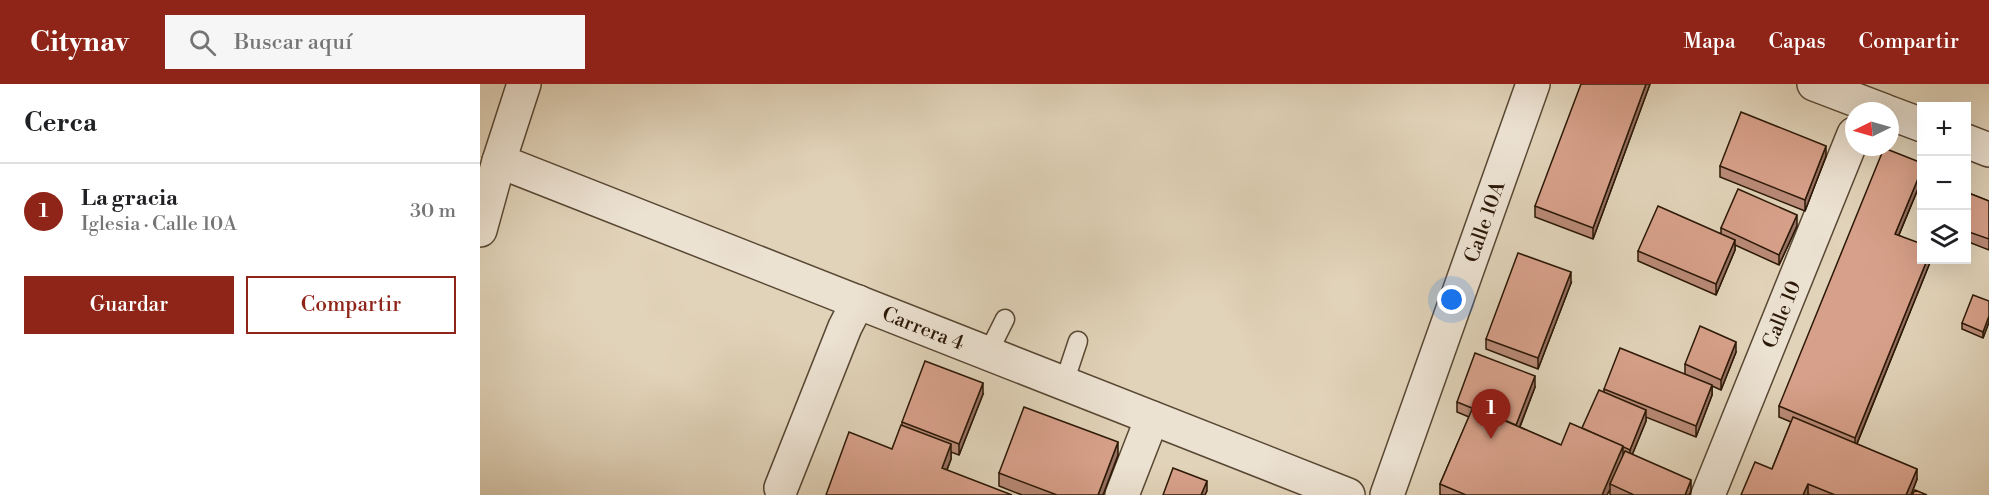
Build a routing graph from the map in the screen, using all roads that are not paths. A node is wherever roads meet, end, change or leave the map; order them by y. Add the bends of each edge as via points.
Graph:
1 (524, 84) edge
2 (1533, 84) edge
3 (1814, 84) edge
4 (1866, 102) edge
5 (1899, 115) edge
6 (1917, 123) edge
7 (1971, 143) edge
8 (1989, 150) edge
9 (1845, 156) edge
10 (499, 161) junction
11 (480, 230) edge
12 (858, 302) junction
13 (1005, 319) dead end
14 (1078, 341) dead end
15 (988, 353) junction
16 (1064, 383) junction
17 (1152, 418) junction
18 (781, 488) dead end
19 (1122, 495) edge
20 (1348, 495) edge
21 (1387, 495) edge
22 (1708, 495) edge

1 - 10 street
2 - 21 street, Calle 10A
3 - 4 street
5 - 6 street
7 - 8 street
9 - 22 street, Calle 10
10 - 11 street
10 - 12 street, Carrera 4
12 - 15 street, Carrera 4
12 - 18 street via 844,327
13 - 15 lane
14 - 16 lane
15 - 16 street, Carrera 4
16 - 17 street, Carrera 4
17 - 19 street
17 - 20 street, Carrera 4

